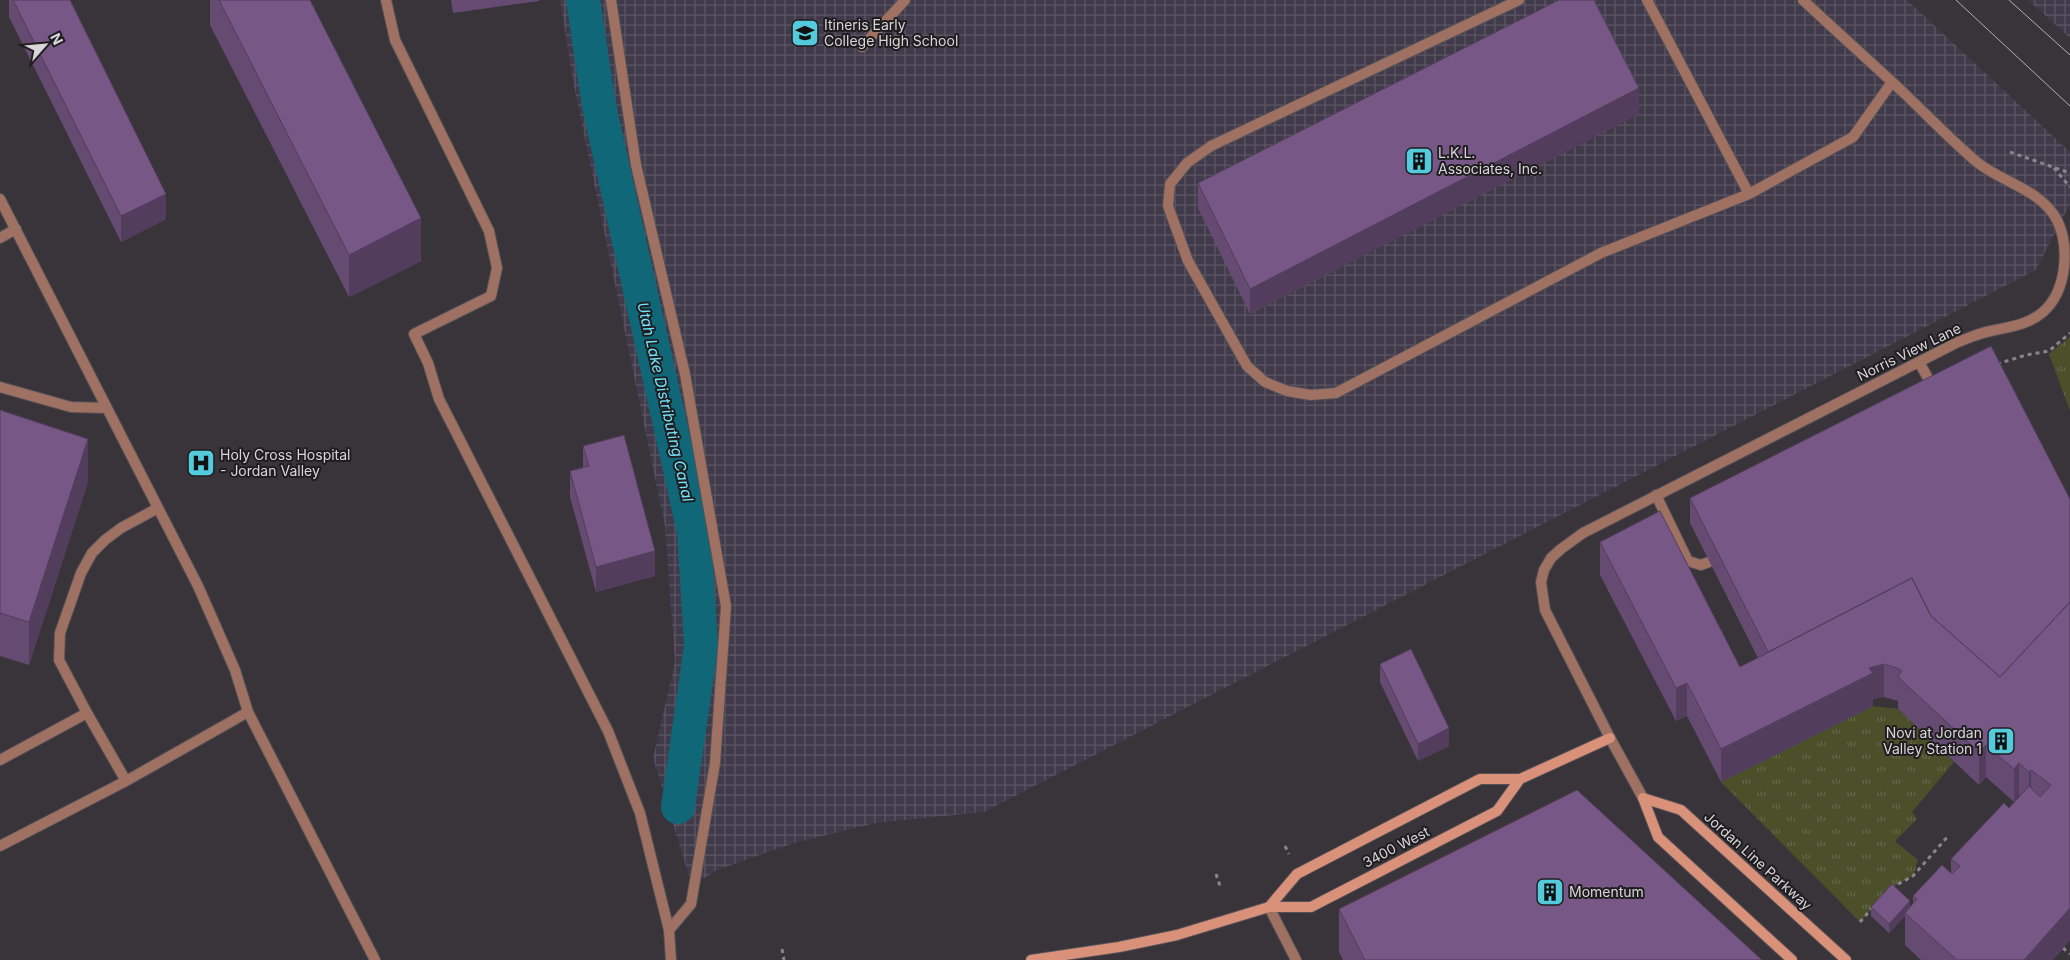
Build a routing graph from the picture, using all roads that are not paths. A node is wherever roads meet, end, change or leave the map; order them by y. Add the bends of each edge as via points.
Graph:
1 (386, 0) edge
2 (611, 0) edge
3 (905, 0) edge
4 (1519, 0) edge
5 (1647, 0) edge
6 (1803, 0) edge
7 (862, 47) dead end
8 (1892, 82) junction
9 (1749, 194) junction
10 (0, 199) edge
11 (16, 230) junction
12 (0, 238) edge
13 (1919, 362) junction
14 (0, 387) edge
15 (1938, 398) edge
16 (107, 408) junction
17 (1656, 495) junction
18 (158, 508) junction
19 (1709, 562) edge
20 (248, 712) junction
21 (87, 713) junction
22 (1610, 738) junction
23 (0, 760) edge
24 (1520, 780) junction
25 (126, 781) junction
26 (1643, 798) junction
27 (0, 846) edge
28 (1269, 907) junction
29 (669, 930) junction
30 (375, 960) edge
31 (671, 960) edge
32 (1031, 960) edge
33 (1296, 960) edge
34 (1792, 960) edge
35 (1846, 960) edge

1 - 29 street via 395,40 489,232 496,268 491,296 414,334 428,363 439,399 608,731 640,813
2 - 29 street via 636,165 685,374 726,606 715,763 691,904
3 - 7 street
4 - 9 street via 1211,146 1187,163 1170,184 1168,206 1188,261 1247,366 1265,382 1287,391 1311,395 1336,393 1601,253
5 - 9 street
6 - 8 street, Norris View Lane
8 - 9 street via 1853,137
8 - 13 street, Norris View Lane via 1979,163 2038,198 2057,220 2064,245 2062,280 2044,311 2020,325 1958,342
10 - 11 street
11 - 12 street
11 - 16 street
13 - 15 street
13 - 17 street, Norris View Lane
14 - 16 street via 71,407
16 - 18 street
17 - 19 street via 1688,561 1701,565
17 - 22 street, Norris View Lane via 1572,540 1551,558 1541,582 1545,610
18 - 20 street via 202,594 235,670
18 - 21 street via 121,528 92,553 81,573 60,633 59,660
20 - 25 street
20 - 30 street
21 - 23 street
21 - 25 street
22 - 24 street, 3400 West
22 - 26 street
24 - 28 street, 3400 West via 1480,779 1297,874
24 - 28 street, 3400 West via 1497,811 1310,907
25 - 27 street
26 - 34 street via 1658,837
26 - 35 street, Jordan Line Parkway via 1681,810
28 - 32 street, 3400 West via 1176,935
28 - 33 street
29 - 31 street

